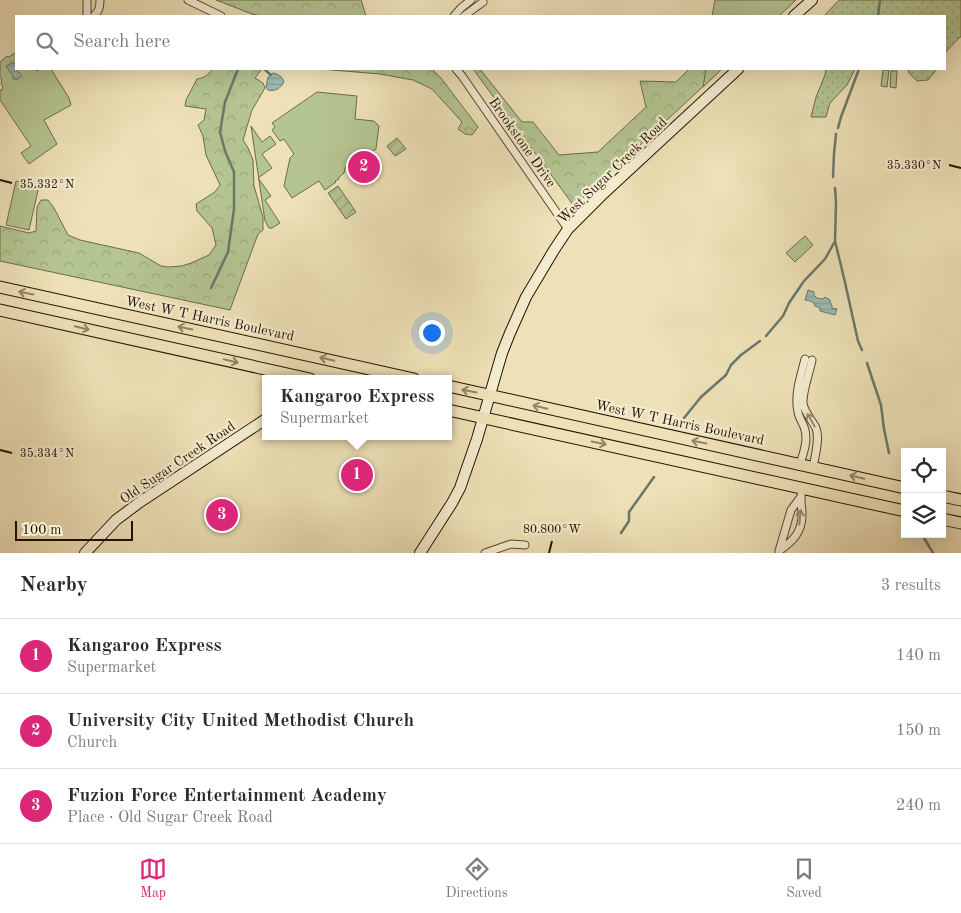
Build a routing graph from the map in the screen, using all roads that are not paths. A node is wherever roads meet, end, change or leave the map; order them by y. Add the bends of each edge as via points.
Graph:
1 (87, 0) edge
2 (100, 0) edge
3 (188, 0) edge
4 (471, 0) edge
5 (812, 0) edge
6 (483, 2) dead end
7 (87, 15) edge
8 (95, 15) edge
9 (219, 15) edge
10 (455, 15) edge
11 (465, 15) edge
12 (795, 15) edge
13 (457, 70) edge
14 (737, 70) edge
15 (568, 229) junction
16 (0, 288) edge
17 (0, 310) edge
18 (278, 375) edge
19 (396, 375) edge
20 (452, 387) edge
21 (490, 395) junction
22 (452, 411) edge
23 (483, 417) junction
24 (262, 422) edge
25 (800, 464) junction
26 (813, 467) junction
27 (901, 487) edge
28 (801, 493) junction
29 (946, 497) edge
30 (961, 500) edge
31 (901, 510) edge
32 (946, 520) edge
33 (961, 523) edge
34 (525, 545) dead end
35 (778, 552) edge
36 (85, 553) edge
37 (420, 553) edge
38 (485, 553) edge

1 - 7 street
2 - 8 street
3 - 9 street
4 - 10 street
5 - 12 main road
6 - 11 street
13 - 15 street, Brookstone Drive
14 - 15 main road, West Sugar Creek Road
15 - 21 main road, West Sugar Creek Road via 526,297 507,340
19 -> 16 main road, West W T Harris Boulevard
17 -> 18 main road
21 -> 20 main road, West W T Harris Boulevard
21 - 23 main road, West Sugar Creek Road
25 -> 21 main road, West W T Harris Boulevard
22 - 23 main road
23 -> 28 main road
23 - 37 main road, West Sugar Creek Road via 460,488
24 - 36 main road, Old Sugar Creek Road via 140,502 116,520
25 - 26 main road, West W T Harris Boulevard
26 -> 25 street via 817,430 803,403 809,360 799,381 798,413 806,437
27 -> 26 main road, West W T Harris Boulevard
28 - 31 main road
28 - 35 street via 791,510
35 -> 28 street via 796,535 802,514
29 - 30 main road
32 - 33 main road
34 - 38 street via 511,544

